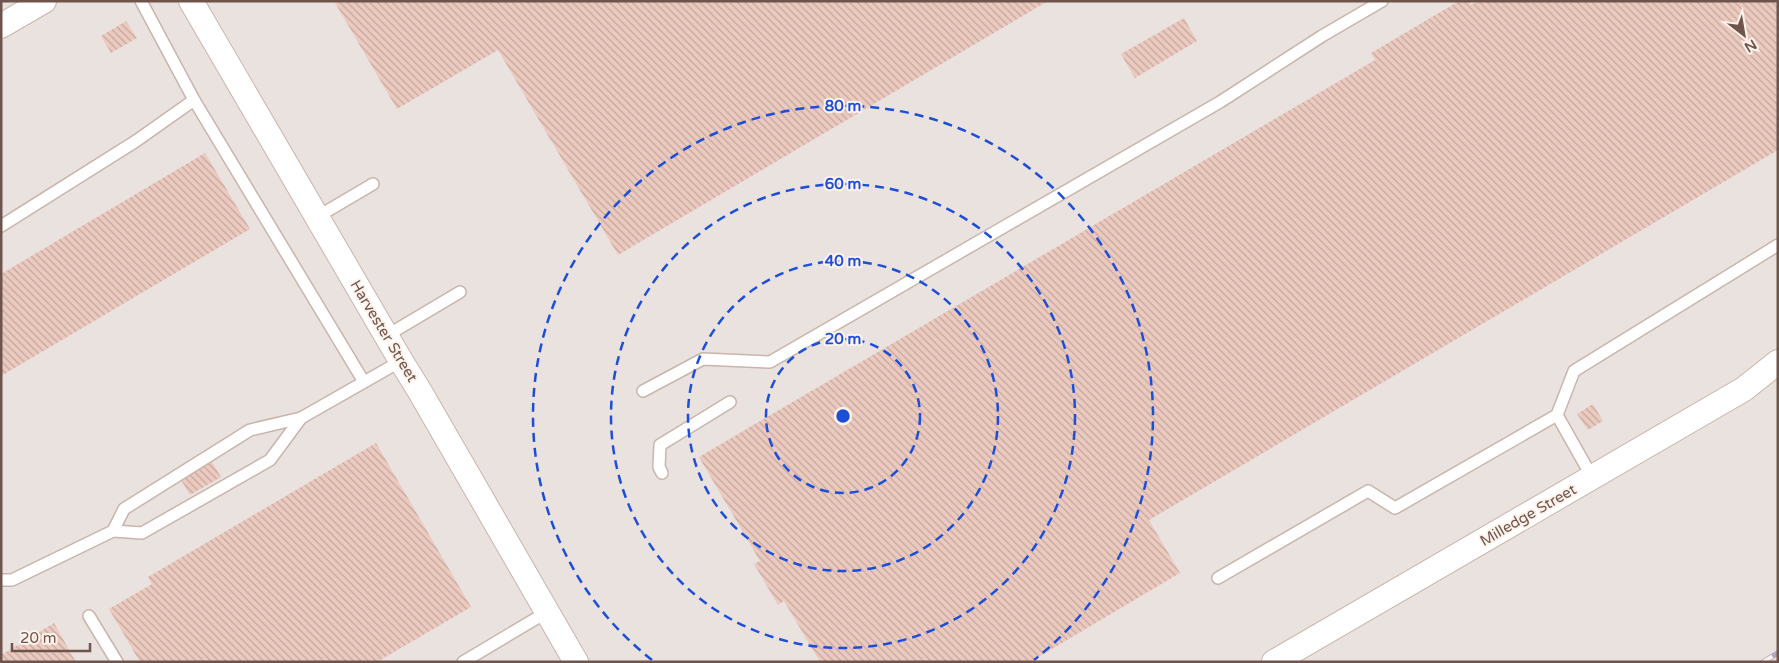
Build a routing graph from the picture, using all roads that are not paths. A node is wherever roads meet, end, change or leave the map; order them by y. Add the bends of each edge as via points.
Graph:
1 (44, 1) edge
2 (141, 1) edge
3 (191, 1) edge
4 (1382, 1) edge
5 (1, 26) edge
6 (194, 100) junction
7 (373, 184) dead end
8 (317, 217) junction
9 (1, 226) edge
10 (1778, 245) edge
11 (460, 292) dead end
12 (386, 336) junction
13 (401, 361) junction
14 (1778, 362) edge
15 (364, 382) junction
16 (643, 391) dead end
17 (730, 402) dead end
18 (1557, 415) junction
19 (301, 418) junction
20 (662, 473) dead end
21 (1592, 477) junction
22 (113, 531) junction
23 (1218, 578) dead end
24 (1, 580) edge
25 (547, 612) junction
26 (88, 616) dead end
27 (117, 662) edge
28 (463, 662) edge
29 (576, 662) edge
30 (1274, 662) edge

1 - 5 street
2 - 6 lane
3 - 8 street, Harvester Street
4 - 16 lane via 1220,102 770,362 703,360
6 - 9 lane via 136,141
6 - 15 lane
7 - 8 lane
8 - 12 street, Harvester Street
10 - 18 lane via 1574,371
11 - 12 lane
12 - 13 street, Harvester Street
13 - 15 lane
13 - 25 street, Harvester Street
14 - 21 street, Milledge Street via 1744,389
15 - 19 lane
17 - 20 lane via 660,444 659,466
18 - 21 lane
18 - 23 lane via 1395,508 1368,491
19 - 22 lane via 250,430 124,509
19 - 22 lane via 270,460 142,533
21 - 30 street, Milledge Street
22 - 24 lane via 12,580
25 - 28 lane
25 - 29 street, Harvester Street
26 - 27 lane

